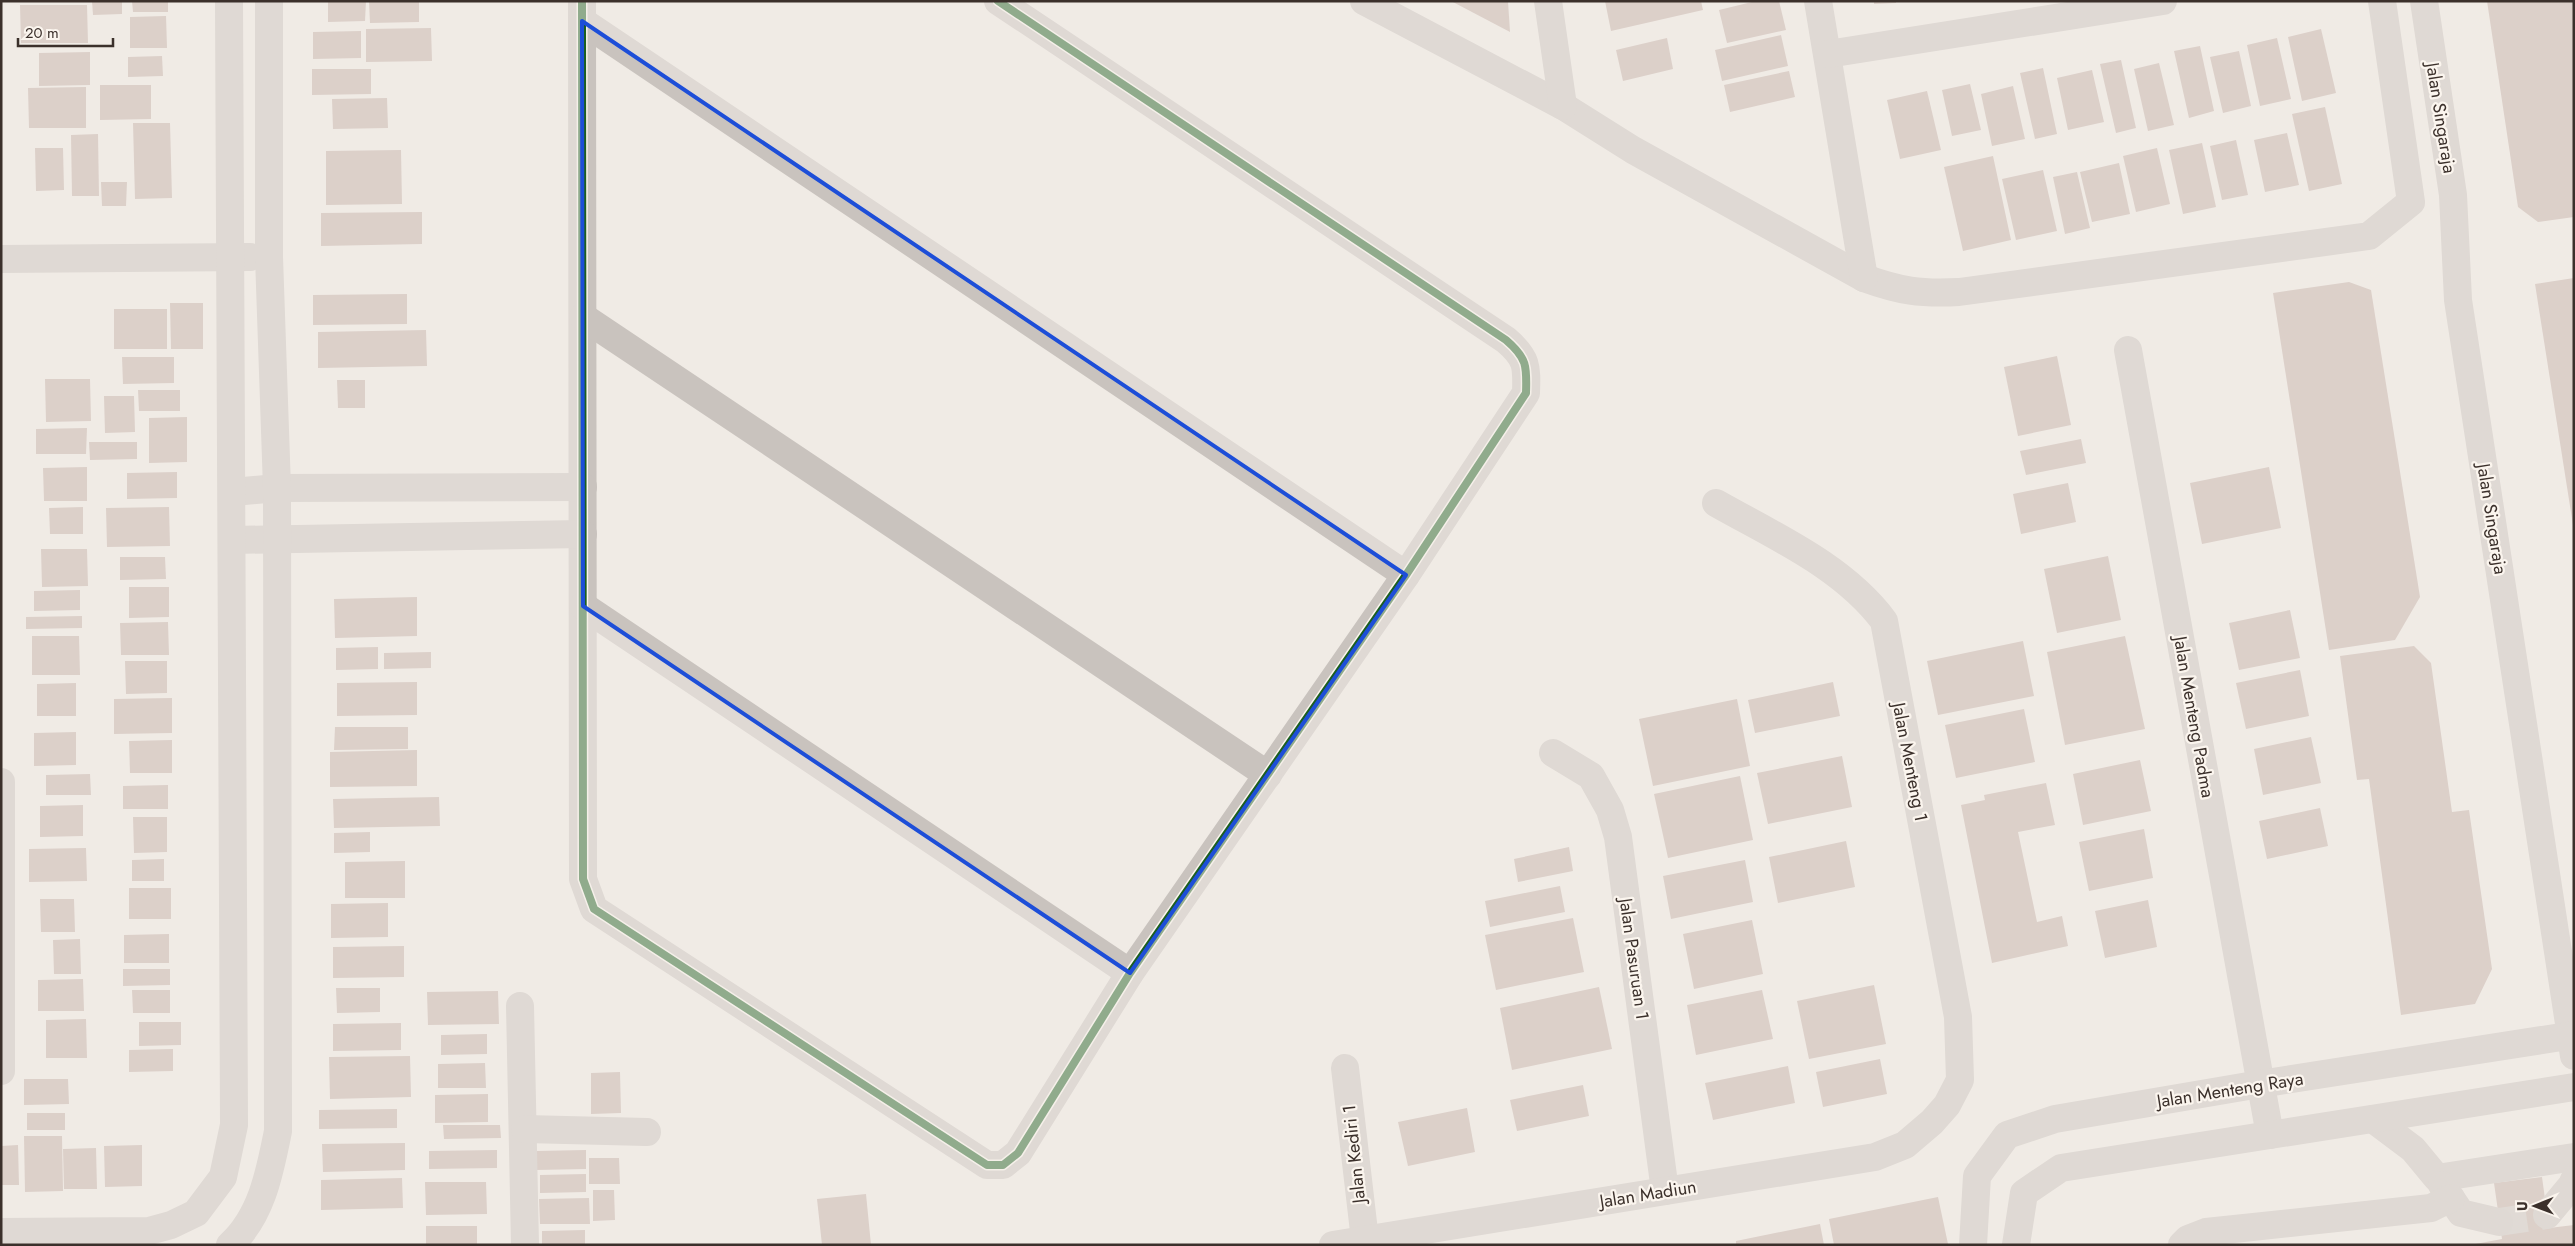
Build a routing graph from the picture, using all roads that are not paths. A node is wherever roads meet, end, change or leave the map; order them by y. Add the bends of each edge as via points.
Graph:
1 (229, 1) edge
2 (269, 1) edge
3 (998, 1) edge
4 (1364, 1) edge
5 (1548, 1) edge
6 (1818, 1) edge
7 (2163, 1) edge
8 (2382, 1) edge
9 (2424, 1) edge
10 (582, 11) edge
11 (1828, 54) junction
12 (1563, 106) junction
13 (269, 257) junction
14 (232, 258) junction
15 (1, 259) edge
16 (1864, 278) junction
17 (583, 317) junction
18 (2128, 350) dead end
19 (583, 487) junction
20 (277, 488) junction
21 (233, 492) junction
22 (1716, 503) dead end
23 (583, 534) junction
24 (277, 538) junction
25 (233, 540) junction
26 (1406, 575) junction
27 (583, 606) junction
28 (1553, 753) dead end
29 (1268, 774) junction
30 (1, 782) edge
31 (1130, 973) junction
32 (2, 987) edge
33 (520, 1006) dead end
34 (2573, 1042) edge
35 (1345, 1068) dead end
36 (1, 1071) edge
37 (2260, 1084) junction
38 (2574, 1087) edge
39 (1947, 1105) joint
40 (2374, 1119) junction
41 (525, 1129) junction
42 (647, 1132) dead end
43 (2270, 1135) junction
44 (2574, 1157) edge
45 (2574, 1180) edge
46 (2444, 1188) junction
47 (1665, 1191) junction
48 (2547, 1215) tunnel mouth
49 (2499, 1222) tunnel mouth
50 (1, 1232) edge
51 (1364, 1240) junction
52 (230, 1245) edge
53 (525, 1245) edge
54 (1333, 1245) edge
55 (1973, 1245) edge
56 (2016, 1245) edge
57 (2182, 1245) edge

1 - 14 street
2 - 13 street
3 - 26 street via 1521,353 1527,370 1526,393
4 - 12 street
5 - 12 street
6 - 11 street
7 - 11 street
8 - 16 street via 2411,202 2369,236 1958,292 1923,294 1896,290
9 - 34 street, Jalan Singaraja via 2453,195 2458,300
10 - 17 street
10 - 26 street
11 - 16 street
12 - 16 street via 1641,155
13 - 14 street
13 - 20 street
14 - 15 street
14 - 21 street
17 - 19 street
17 - 29 street
18 - 37 street, Jalan Menteng Padma
19 - 20 street
19 - 23 street
20 - 21 street
20 - 24 street
21 - 25 street
22 - 39 street, Jalan Menteng 1 via 1834,573 1867,598 1884,621 1958,1018 1960,1080
23 - 24 street
23 - 27 street
24 - 25 street
24 - 52 street via 278,1131 268,1184 242,1234
25 - 50 street via 234,1125 223,1177 196,1213 149,1231
26 - 29 street
27 - 31 street
27 - 31 street via 583,879 594,909 987,1165 1003,1165 1018,1153
28 - 47 street, Jalan Pasuruan 1 via 1591,776 1610,810 1618,836
29 - 31 street
30 - 32 street
32 - 36 street
33 - 41 street
34 - 37 street, Jalan Menteng Raya
35 - 51 street, Jalan Kediri 1
37 - 43 street, Jalan Menteng Padma
37 - 55 street, Jalan Menteng Raya via 2055,1119 2007,1135 1977,1176
38 - 40 street
39 - 47 street, Jalan Madiun via 1905,1145 1875,1157
40 - 43 street
40 - 46 street via 2413,1149
41 - 42 street
41 - 53 street
43 - 56 street via 2061,1168 2024,1193
44 - 46 street
45 - 48 street
46 - 49 street via 2461,1213
46 - 57 street via 2431,1208 2206,1232
47 - 51 street, Jalan Madiun
51 - 54 street, Jalan Madiun

